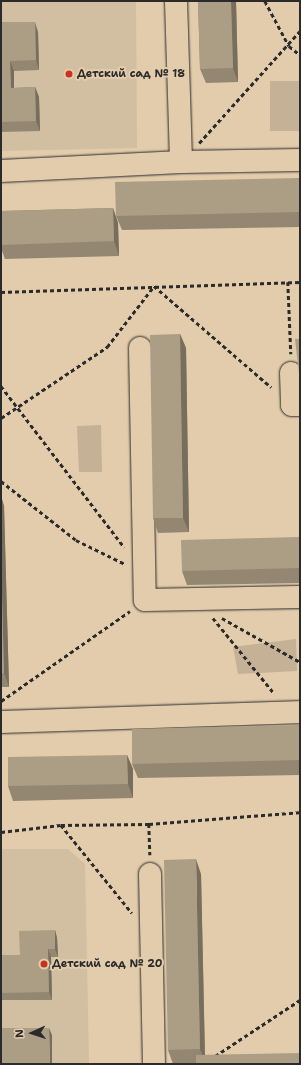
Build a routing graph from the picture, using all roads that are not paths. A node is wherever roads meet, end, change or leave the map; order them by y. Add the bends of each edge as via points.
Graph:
1 (176, 1) edge
2 (300, 160) edge
3 (181, 162) junction
4 (1, 171) edge
5 (140, 348) dead end
6 (291, 373) road end
7 (296, 405) edge
8 (300, 597) edge
9 (295, 712) edge
10 (1, 722) edge
11 (150, 874) road end
12 (154, 1064) edge

1 - 3 lane
2 - 3 lane
3 - 4 lane
5 - 8 lane via 145,600
6 - 7 lane
9 - 10 lane
11 - 12 lane

